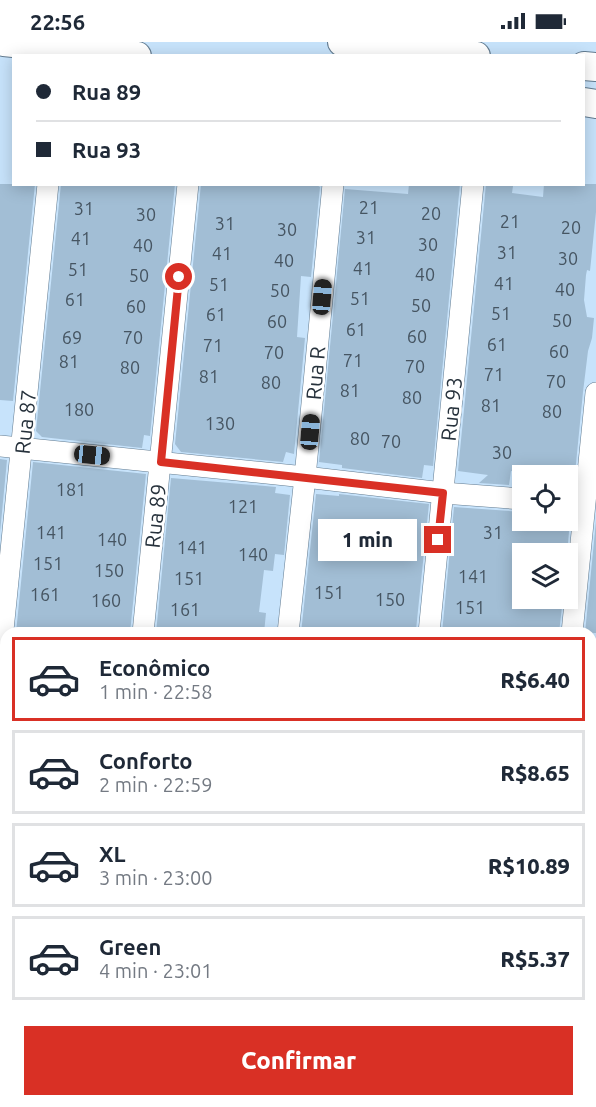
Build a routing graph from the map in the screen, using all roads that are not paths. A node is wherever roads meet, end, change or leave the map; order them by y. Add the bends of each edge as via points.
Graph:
1 (342, 42) edge
2 (17, 43) edge
3 (61, 52) edge
4 (99, 54) edge
5 (457, 54) edge
6 (48, 186) edge
7 (188, 186) edge
8 (333, 186) edge
9 (473, 186) edge
10 (596, 393) edge
11 (0, 446) edge
12 (22, 448) junction
13 (161, 462) junction
14 (305, 477) junction
15 (443, 493) junction
16 (512, 498) edge
17 (583, 504) edge
18 (3, 627) edge
19 (144, 627) edge
20 (289, 627) edge
21 (430, 627) edge
22 (573, 627) edge

1 - 5 main road
2 - 3 main road
3 - 4 main road
6 - 12 street, Rua 87
7 - 13 street, Rua 89
8 - 14 street, Rua R
9 - 15 street, Rua 93
10 - 17 street
11 - 12 street
12 - 13 street
12 - 18 street, Rua 87
13 - 14 street
13 - 19 street, Rua 89
14 - 15 street
14 - 20 street, Rua R
15 - 16 street
15 - 21 street, Rua 93
17 - 22 street

